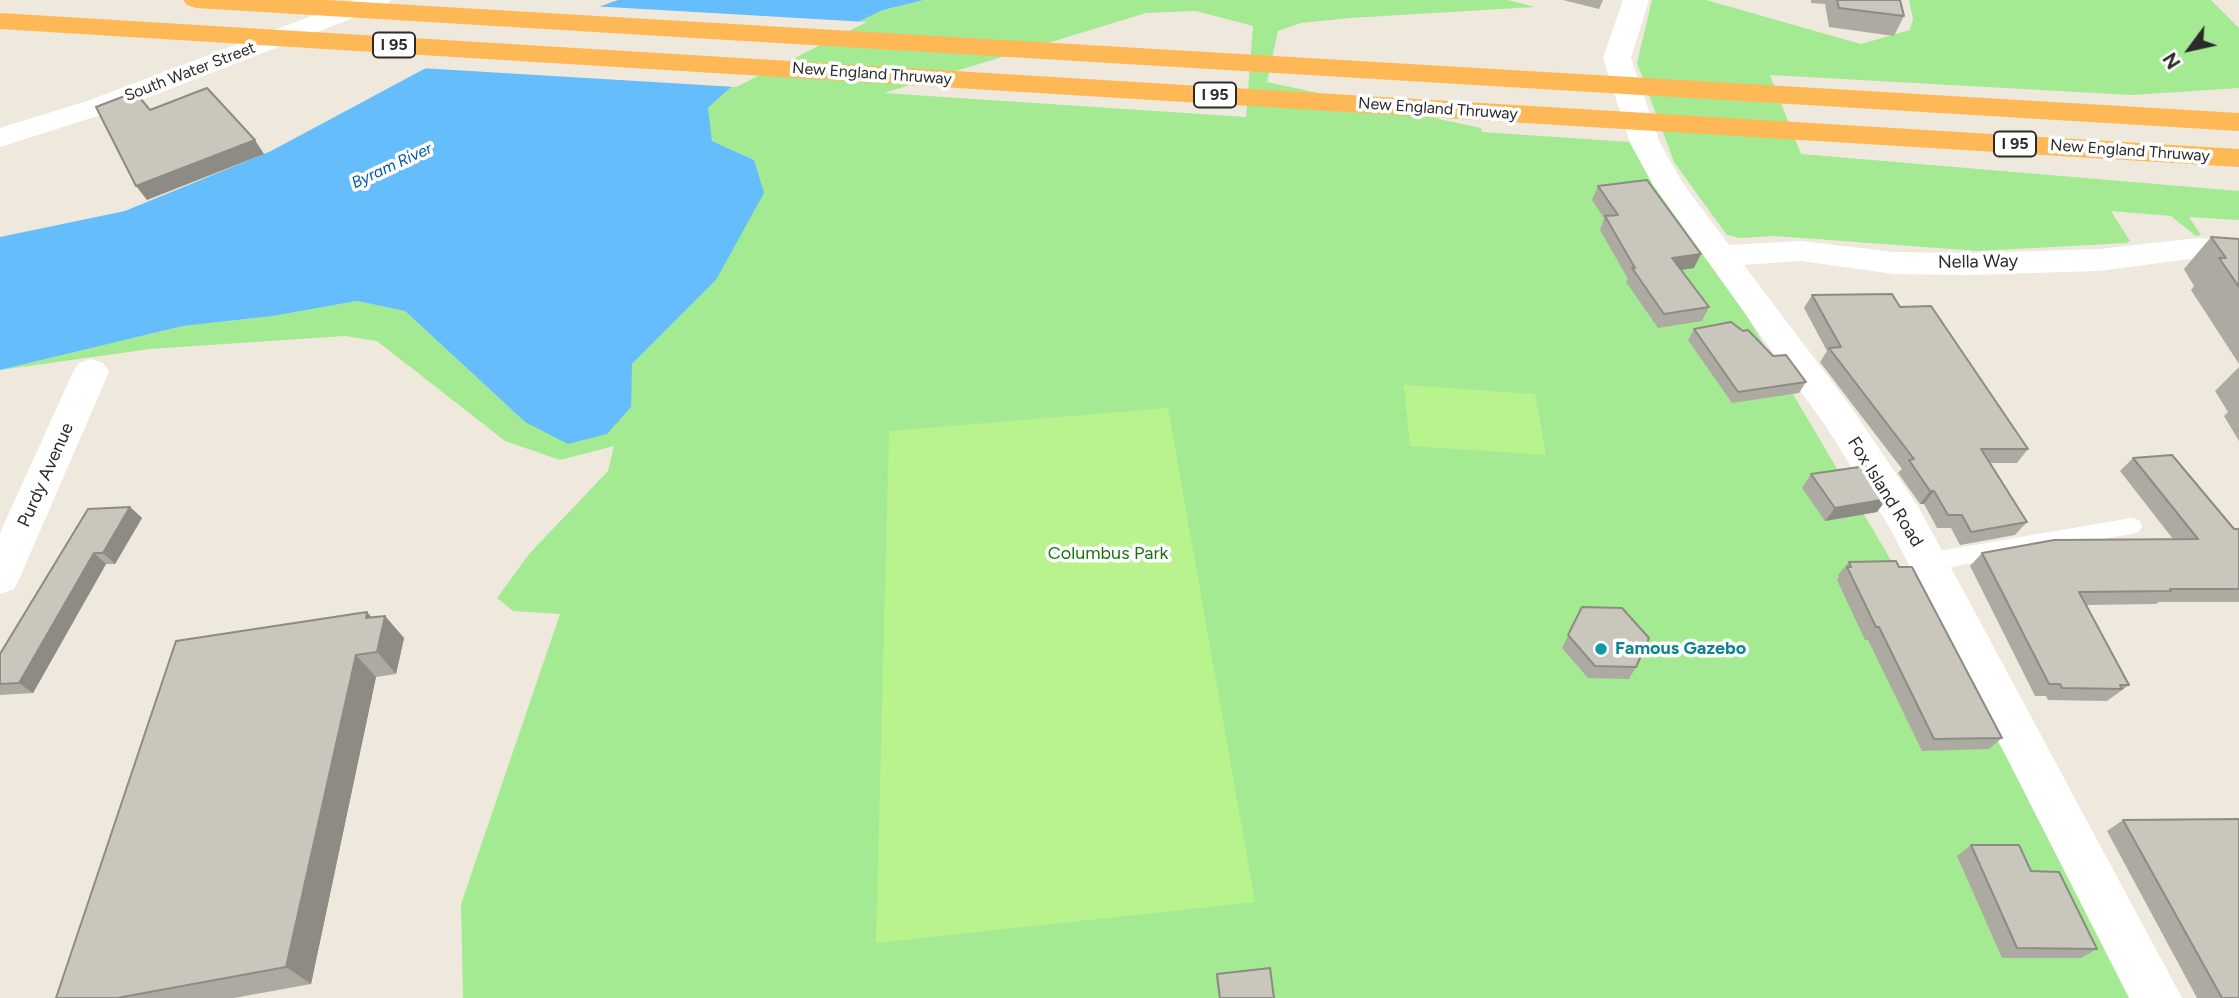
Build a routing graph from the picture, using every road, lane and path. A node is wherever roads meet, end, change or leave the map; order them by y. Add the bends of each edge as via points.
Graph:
1 (196, 0) edge
2 (378, 0) edge
3 (1636, 0) edge
4 (0, 21) edge
5 (2239, 122) edge
6 (0, 138) edge
7 (2239, 158) edge
8 (2239, 251) edge
9 (1718, 256) junction
10 (91, 372) dead end
11 (2131, 526) dead end
12 (5, 557) edge
13 (1928, 562) junction
14 (2156, 998) edge

1 - 5 highway, New England Thruway / I 95
2 - 6 street, South Water Street via 100,106
3 - 9 street, Fox Island Road via 1617,58 1645,143
4 - 7 highway, New England Thruway / I 95
8 - 9 street, Nella Way via 2197,248 2099,260 1971,264 1894,263 1801,251
9 - 13 street, Fox Island Road via 1838,416
10 - 12 street, Purdy Avenue
11 - 13 lane
13 - 14 street, Fox Island Road

